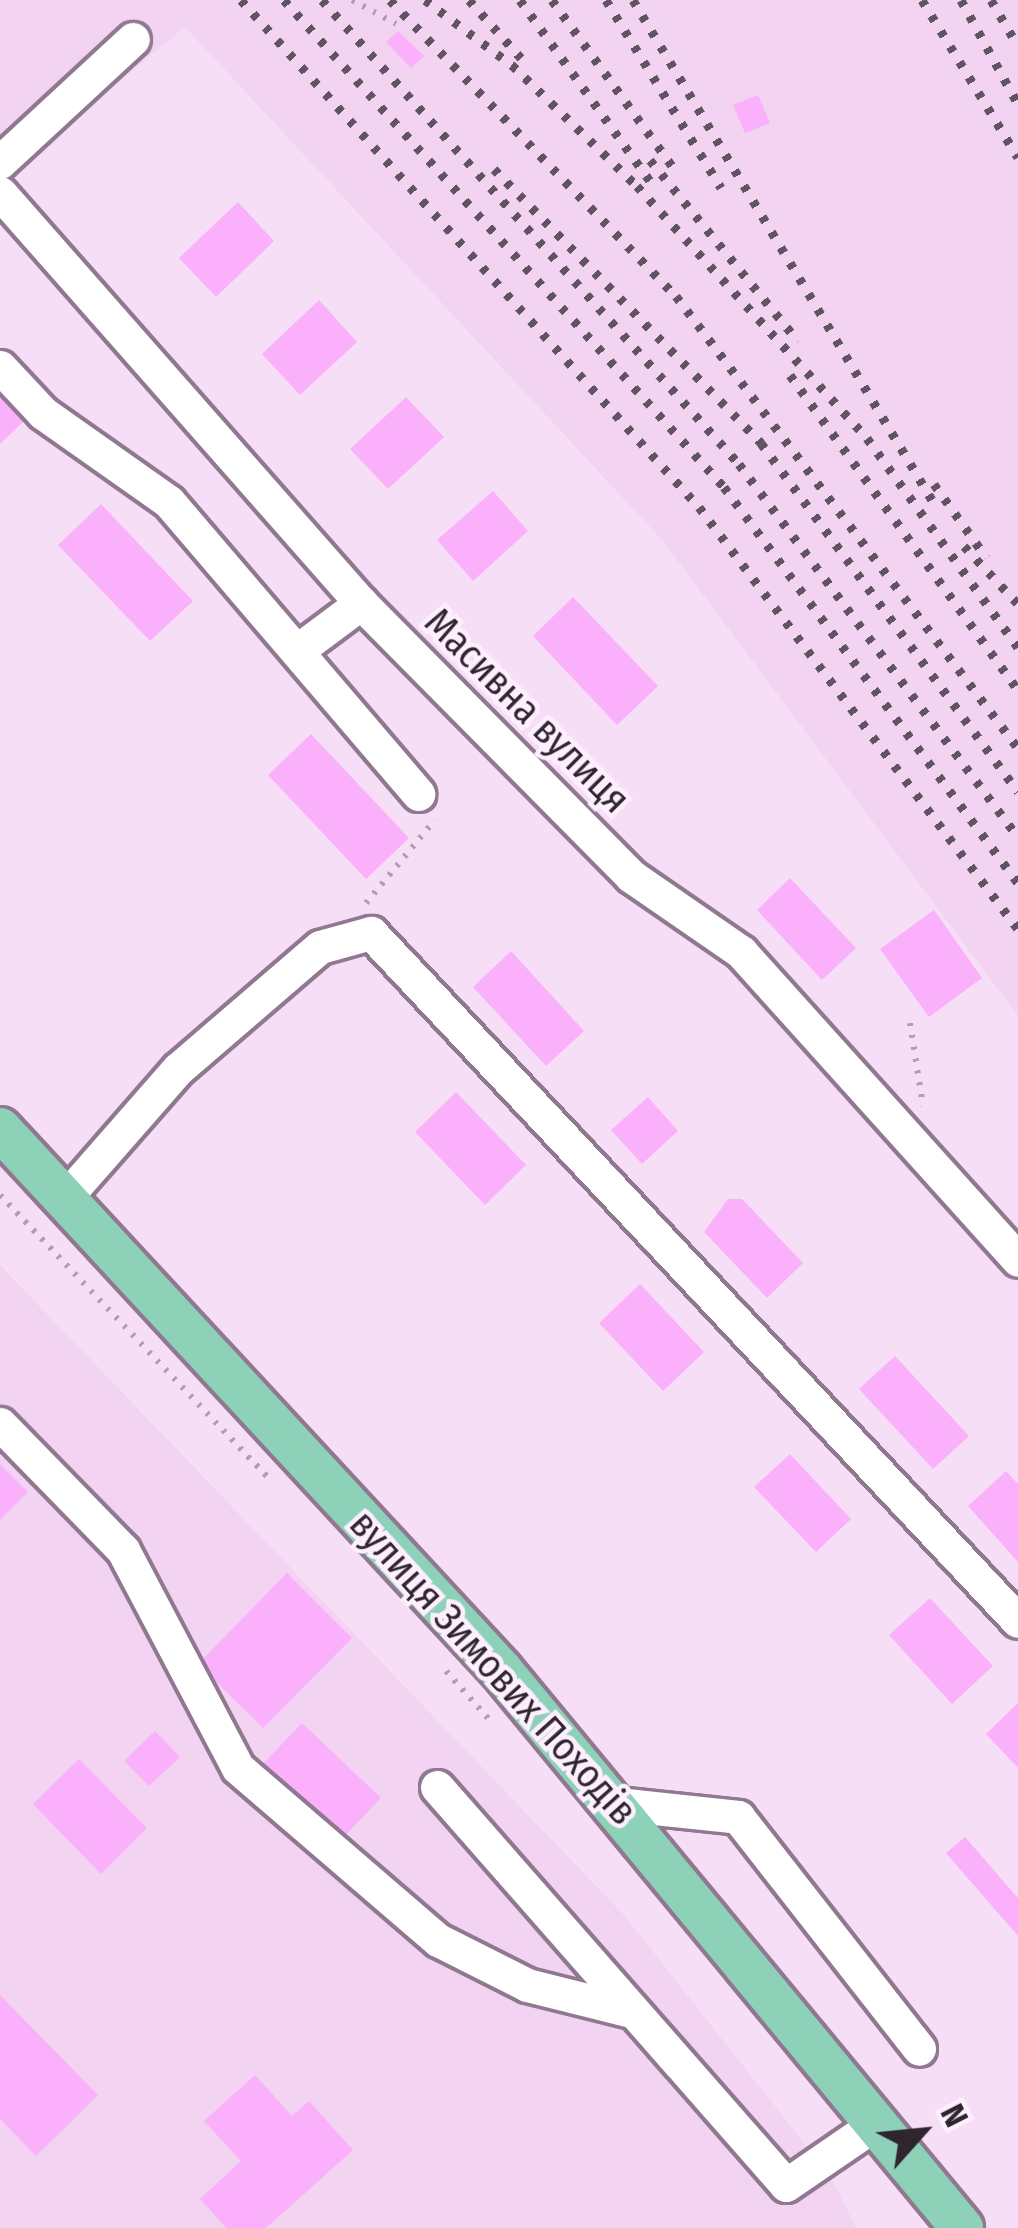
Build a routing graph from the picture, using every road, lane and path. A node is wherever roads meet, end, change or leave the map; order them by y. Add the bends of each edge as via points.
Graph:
1 (352, 0) edge
2 (396, 24) dead end
3 (133, 39) dead end
4 (0, 162) edge
5 (0, 194) edge
6 (0, 367) edge
7 (361, 603) junction
8 (298, 650) junction
9 (418, 794) joint
10 (320, 947) junction
11 (0, 1129) edge
12 (0, 1195) edge
13 (65, 1198) junction
14 (1018, 1260) edge
15 (0, 1424) edge
16 (284, 1496) dead end
17 (1018, 1621) edge
18 (428, 1651) dead end
19 (505, 1738) dead end
20 (437, 1787) dead end
21 (616, 1804) junction
22 (627, 2010) junction
23 (919, 2049) dead end
24 (875, 2124) junction
25 (962, 2228) edge

1 - 2 path
3 - 4 street
5 - 7 street, Масивна вулиця
6 - 8 street via 43,413 169,502
7 - 8 street
7 - 14 street, Масивна вулиця via 631,876 741,952
8 - 9 street
9 - 10 path via 438,824
10 - 13 street via 178,1069
10 - 17 street via 371,933
11 - 13 main road, вулиця Зимових Походів
12 - 16 path
13 - 21 main road, вулиця Зимових Походів
15 - 22 street via 123,1550 238,1768 438,1940 527,1985
18 - 19 path
20 - 22 street
21 - 23 street via 738,1817
21 - 24 main road, вулиця Зимових Походів
22 - 24 street via 785,2185
24 - 25 main road, вулиця Зимових Походів

